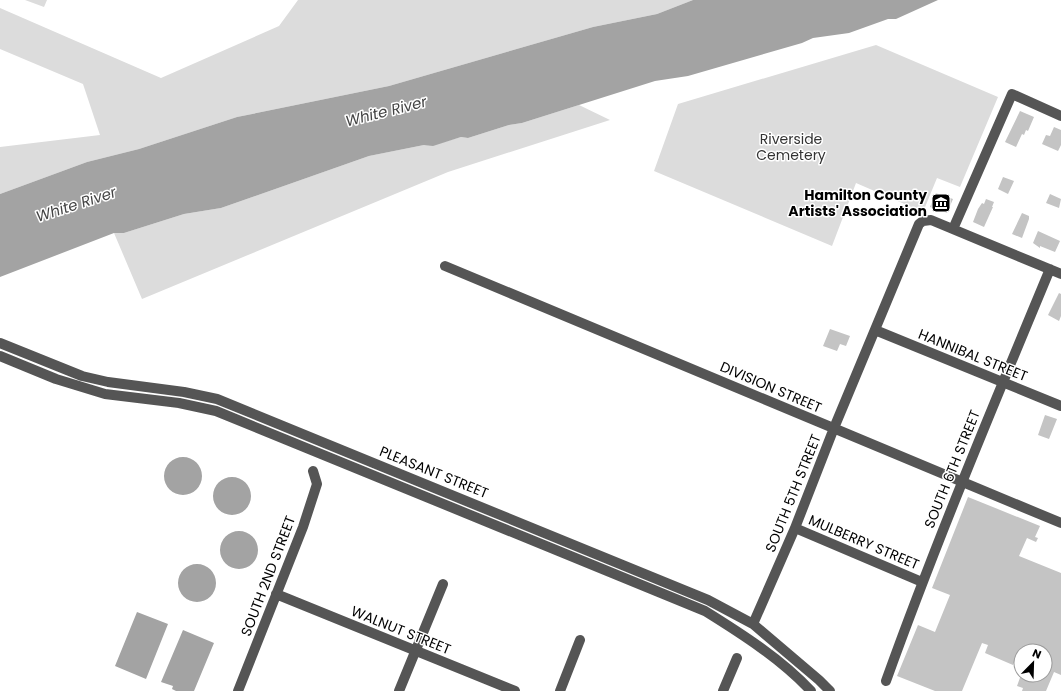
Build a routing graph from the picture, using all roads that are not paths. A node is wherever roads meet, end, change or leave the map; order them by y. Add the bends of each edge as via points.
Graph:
1 (1061, 116) edge
2 (953, 229) junction
3 (445, 266) dead end
4 (1050, 269) junction
5 (1061, 274) edge
6 (875, 330) junction
7 (0, 343) edge
8 (0, 356) edge
9 (1003, 382) junction
10 (1061, 406) edge
11 (834, 428) junction
12 (314, 471) dead end
13 (961, 481) junction
14 (1061, 523) edge
15 (795, 528) junction
16 (922, 582) junction
17 (444, 584) dead end
18 (276, 594) junction
19 (753, 624) junction
20 (580, 640) dead end
21 (416, 651) junction
22 (737, 658) dead end
23 (886, 681) dead end
24 (238, 691) edge
25 (399, 691) edge
26 (515, 691) edge
27 (560, 691) edge
28 (723, 691) edge
29 (812, 691) edge
30 (830, 691) edge

1 - 2 street via 1012,94
2 - 4 street, SOUTH 5TH STREET
2 - 6 street, SOUTH 5TH STREET via 931,220 923,221 916,229
3 - 11 street, DIVISION STREET
4 - 5 street, SOUTH 5TH STREET
4 - 9 street, SOUTH 6TH STREET
6 - 9 street, HANNIBAL STREET
6 - 11 street, SOUTH 5TH STREET
7 - 19 street, PLEASANT STREET via 82,376 217,399 708,600
8 - 29 street, PLEASANT STREET via 56,379 105,394 179,403 216,411 705,611 748,638
9 - 10 street, HANNIBAL STREET
9 - 13 street, SOUTH 6TH STREET
11 - 13 street, DIVISION STREET
11 - 15 street, SOUTH 5TH STREET
12 - 18 street, SOUTH 2ND STREET via 317,484
13 - 14 street, DIVISION STREET
13 - 16 street, SOUTH 6TH STREET
15 - 16 street, MULBERRY STREET
15 - 19 street, SOUTH 5TH STREET
16 - 23 street, SOUTH 6TH STREET
17 - 21 street
18 - 21 street, WALNUT STREET
18 - 24 street, SOUTH 2ND STREET
19 - 30 street, PLEASANT STREET
20 - 27 street
21 - 25 street
21 - 26 street, WALNUT STREET
22 - 28 street

